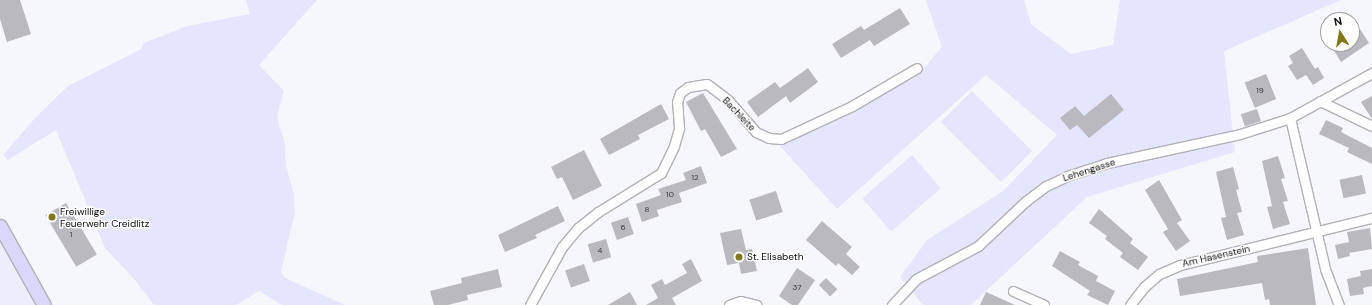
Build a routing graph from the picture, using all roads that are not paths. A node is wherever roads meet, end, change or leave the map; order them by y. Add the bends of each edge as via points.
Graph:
1 (917, 68) dead end
2 (1372, 73) edge
3 (1320, 101) junction
4 (1290, 118) junction
5 (1372, 126) edge
6 (1372, 218) edge
7 (0, 226) edge
8 (1316, 231) junction
9 (1013, 291) dead end
10 (44, 305) edge
11 (530, 305) edge
12 (729, 305) edge
13 (757, 305) edge
14 (892, 305) edge
15 (1044, 305) edge
16 (1130, 305) edge
17 (1339, 305) edge

1 - 11 street, Bachleite via 852,106 781,139 769,138 756,132 728,100 707,84 688,87 680,93 677,102 679,128 661,173 598,212 578,228 562,247
2 - 3 street, Lehengasse
3 - 4 street, Lehengasse
3 - 5 street
4 - 8 street
4 - 14 street, Lehengasse via 1240,134 1107,163 1067,176 1046,186 1026,201 978,246 916,279
6 - 8 street, Am Hasenstein
7 - 10 street
8 - 16 street, Am Hasenstein via 1169,269 1144,287
8 - 17 street via 1325,269
9 - 15 street
12 - 13 street via 740,301

